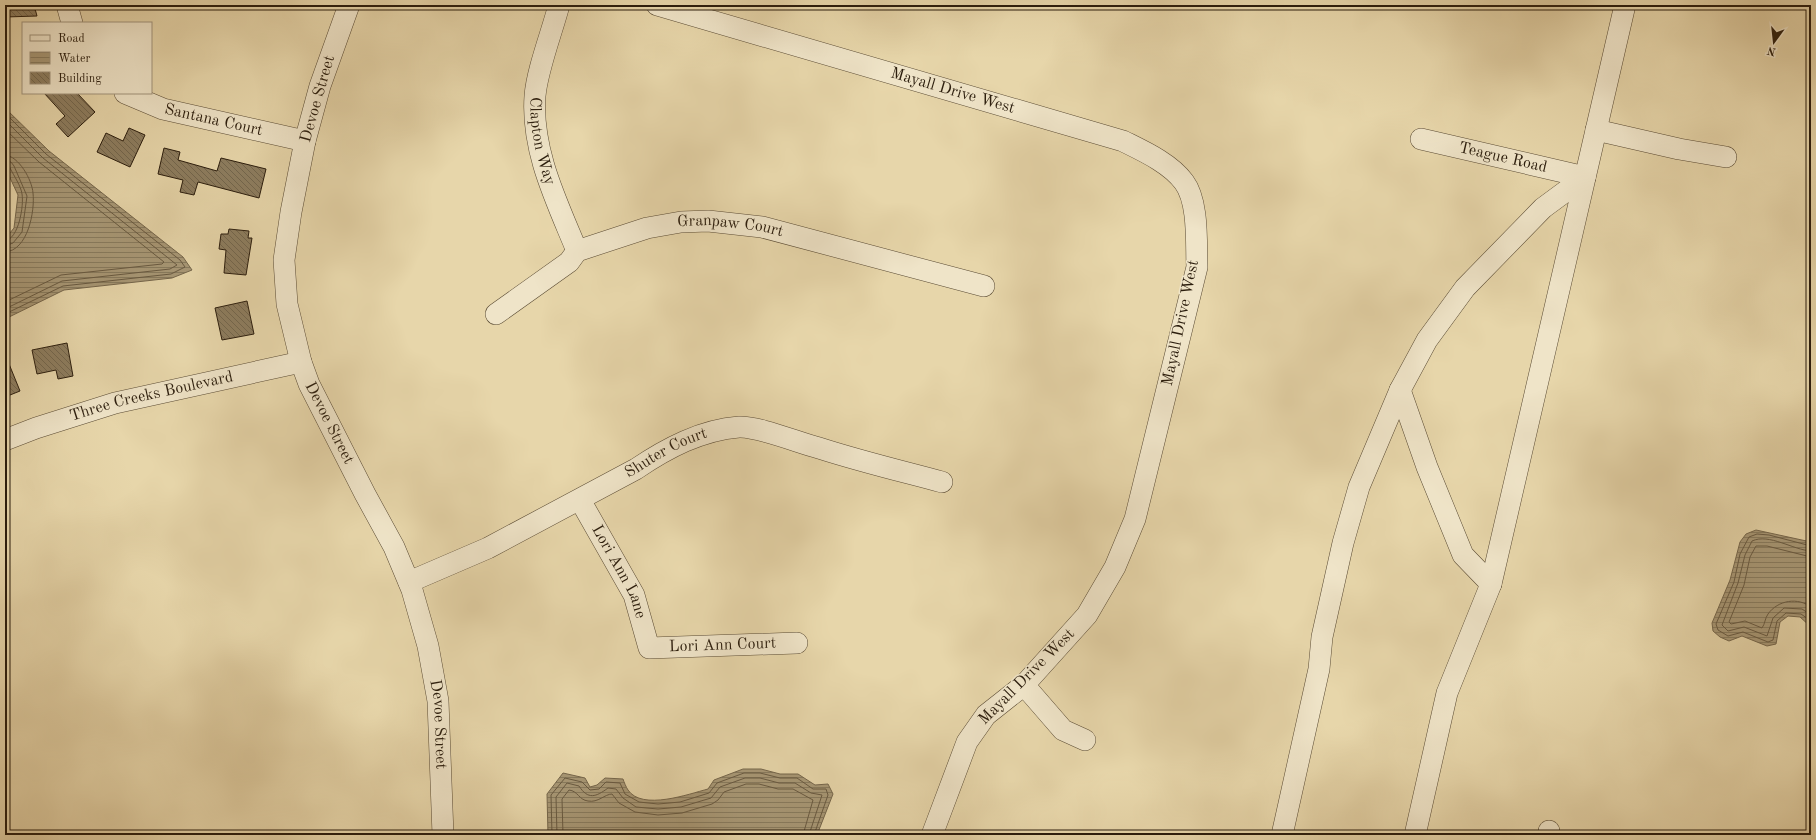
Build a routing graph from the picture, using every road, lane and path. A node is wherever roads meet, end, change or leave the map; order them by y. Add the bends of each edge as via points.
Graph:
1 (68, 5) edge
2 (349, 5) edge
3 (559, 5) edge
4 (657, 5) edge
5 (1625, 5) edge
6 (72, 22) edge
7 (127, 94) edge
8 (1596, 130) junction
9 (1421, 139) dead end
10 (305, 141) junction
11 (1726, 157) dead end
12 (1585, 178) junction
13 (577, 251) junction
14 (984, 286) dead end
15 (496, 314) dead end
16 (301, 362) junction
17 (1400, 390) junction
18 (5, 440) edge
19 (942, 482) dead end
20 (580, 500) junction
21 (409, 582) junction
22 (1491, 584) junction
23 (796, 643) dead end
24 (649, 648) joint
25 (1024, 685) junction
26 (1085, 740) dead end
27 (443, 835) edge
28 (932, 835) edge
29 (1282, 835) edge
30 (1415, 835) edge

1 - 6 street
2 - 10 street, Devoe Street via 320,86
3 - 13 street, Clapton Way via 535,96 535,122 537,142 548,178
4 - 25 street, Mayall Drive West via 1123,141 1160,161 1184,182 1192,199 1197,267 1135,519 1115,568 1088,615
5 - 8 street
7 - 10 street, Santana Court via 163,109
8 - 11 street
8 - 12 street
9 - 12 street, Teague Road
10 - 16 street, Devoe Street via 284,260 287,304
12 - 17 street via 1542,208 1465,288 1427,340
12 - 22 street
13 - 14 street, Granpaw Court via 647,228 681,222 708,221 762,227
13 - 15 street, Granpaw Court via 569,262
16 - 18 street, Three Creeks Boulevard via 115,403
16 - 21 street, Devoe Street via 309,384 394,547
17 - 22 street via 1463,555
17 - 29 street via 1359,486 1342,543 1322,637 1319,669
19 - 20 street, Shuter Court via 741,427 703,434 679,443
20 - 21 street, Shuter Court via 488,548
20 - 24 street, Lori Ann Lane via 634,595
21 - 27 street, Devoe Street via 428,646 438,701
22 - 30 street via 1447,693
23 - 24 street, Lori Ann Court
25 - 26 street via 1063,730
25 - 28 street, Mayall Drive West via 986,715 967,742

